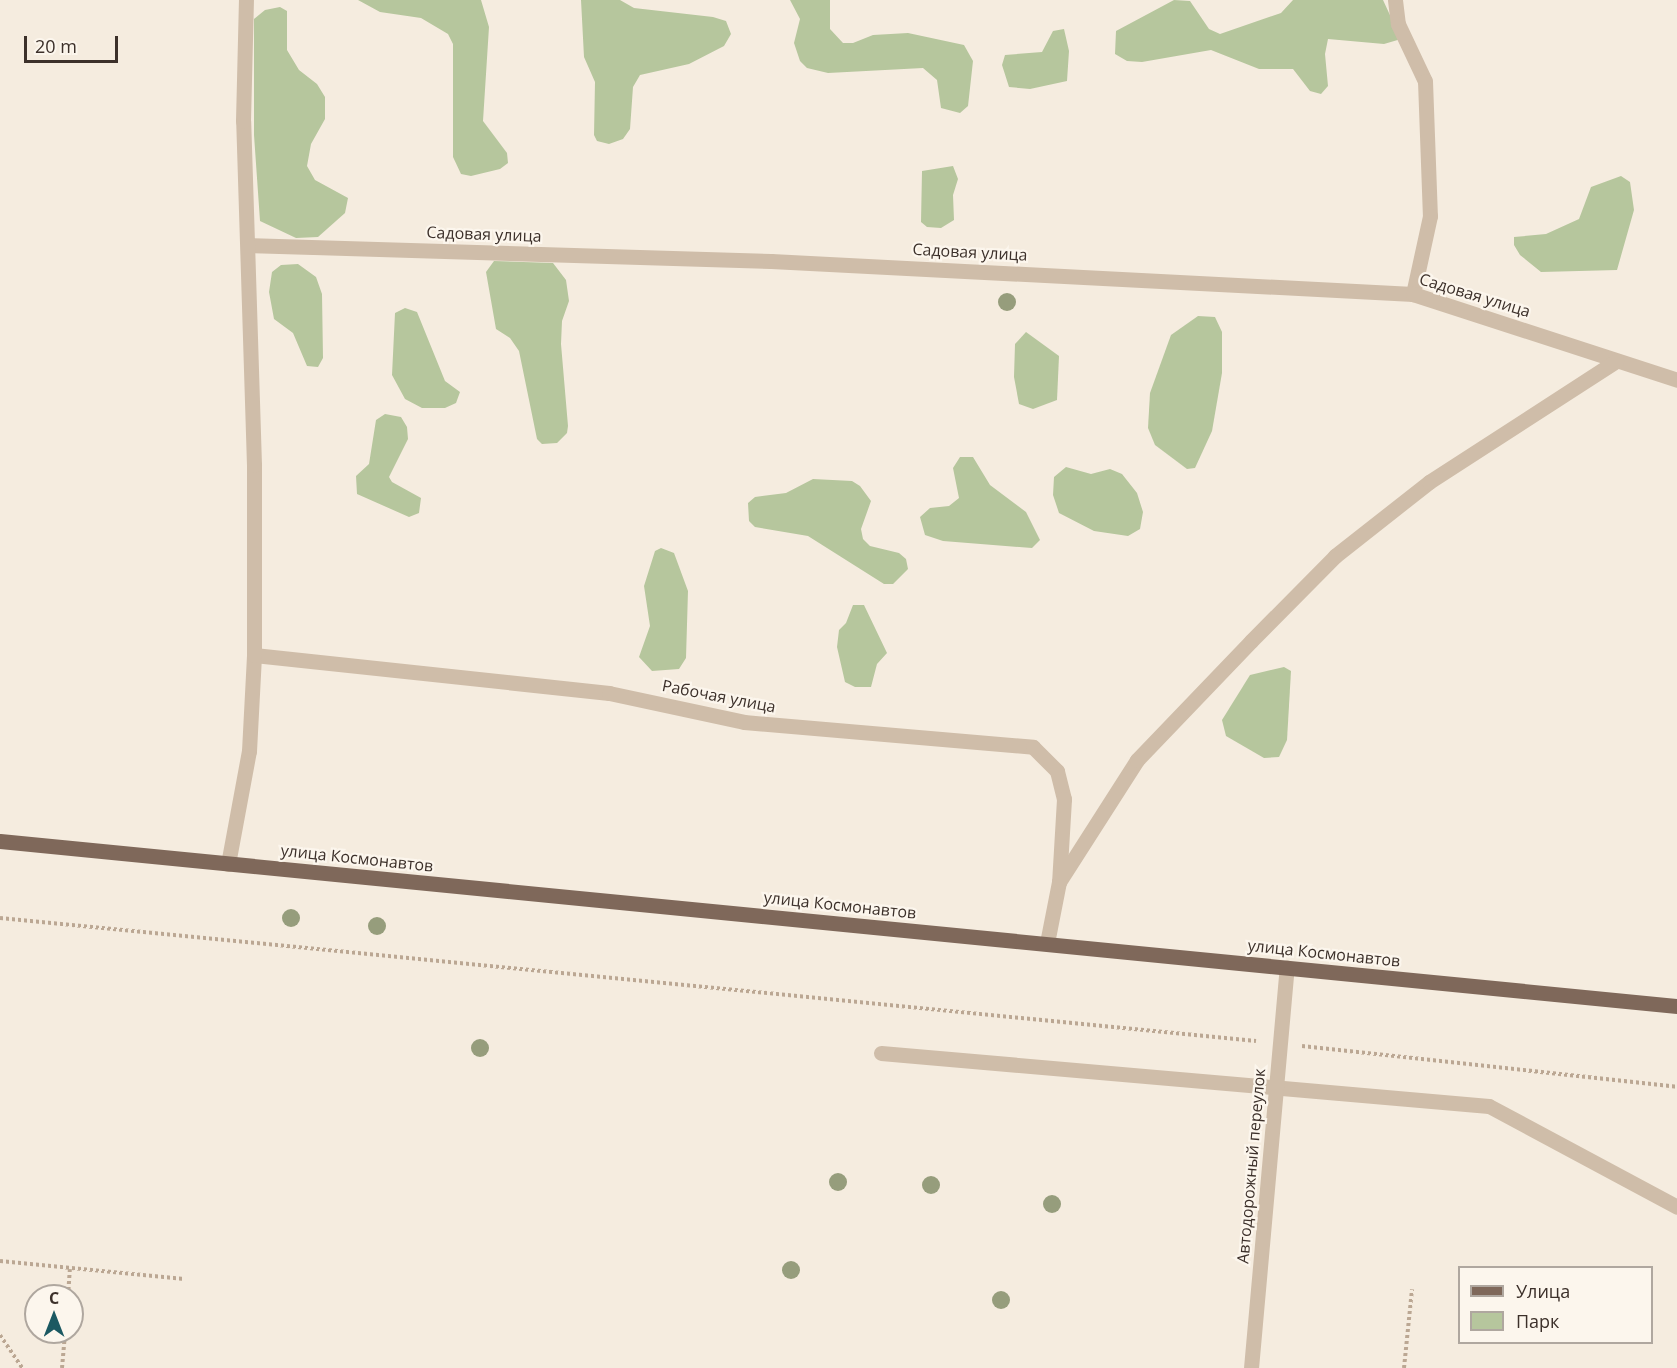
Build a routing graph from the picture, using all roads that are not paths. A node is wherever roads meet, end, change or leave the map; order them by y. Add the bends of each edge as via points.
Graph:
1 (246, 0) edge
2 (1395, 0) edge
3 (248, 245) junction
4 (1413, 294) junction
5 (1616, 361) junction
6 (1677, 380) edge
7 (254, 655) junction
8 (0, 842) edge
9 (228, 864) junction
10 (1059, 882) junction
11 (1047, 943) junction
12 (1287, 968) junction
13 (1677, 1006) edge
14 (881, 1053) dead end
15 (1276, 1087) junction
16 (1677, 1207) edge
17 (1251, 1368) edge

1 - 3 street via 243,121
2 - 4 street via 1398,24 1425,81 1430,216
3 - 4 street, Садовая улица via 783,261
3 - 7 street
4 - 5 street, Садовая улица
5 - 6 street, Садовая улица
5 - 10 street via 1428,482 1335,556 1137,760
7 - 9 street via 249,751
7 - 10 street, Рабочая улица via 609,693 744,722 1034,747 1057,771 1064,800
8 - 9 main road, улица Космонавтов
9 - 11 main road, улица Космонавтов
10 - 11 street
11 - 12 main road, улица Космонавтов
12 - 13 main road, улица Космонавтов
12 - 15 street, Автодорожный переулок
14 - 15 street
15 - 16 street via 1489,1106
15 - 17 street, Автодорожный переулок

